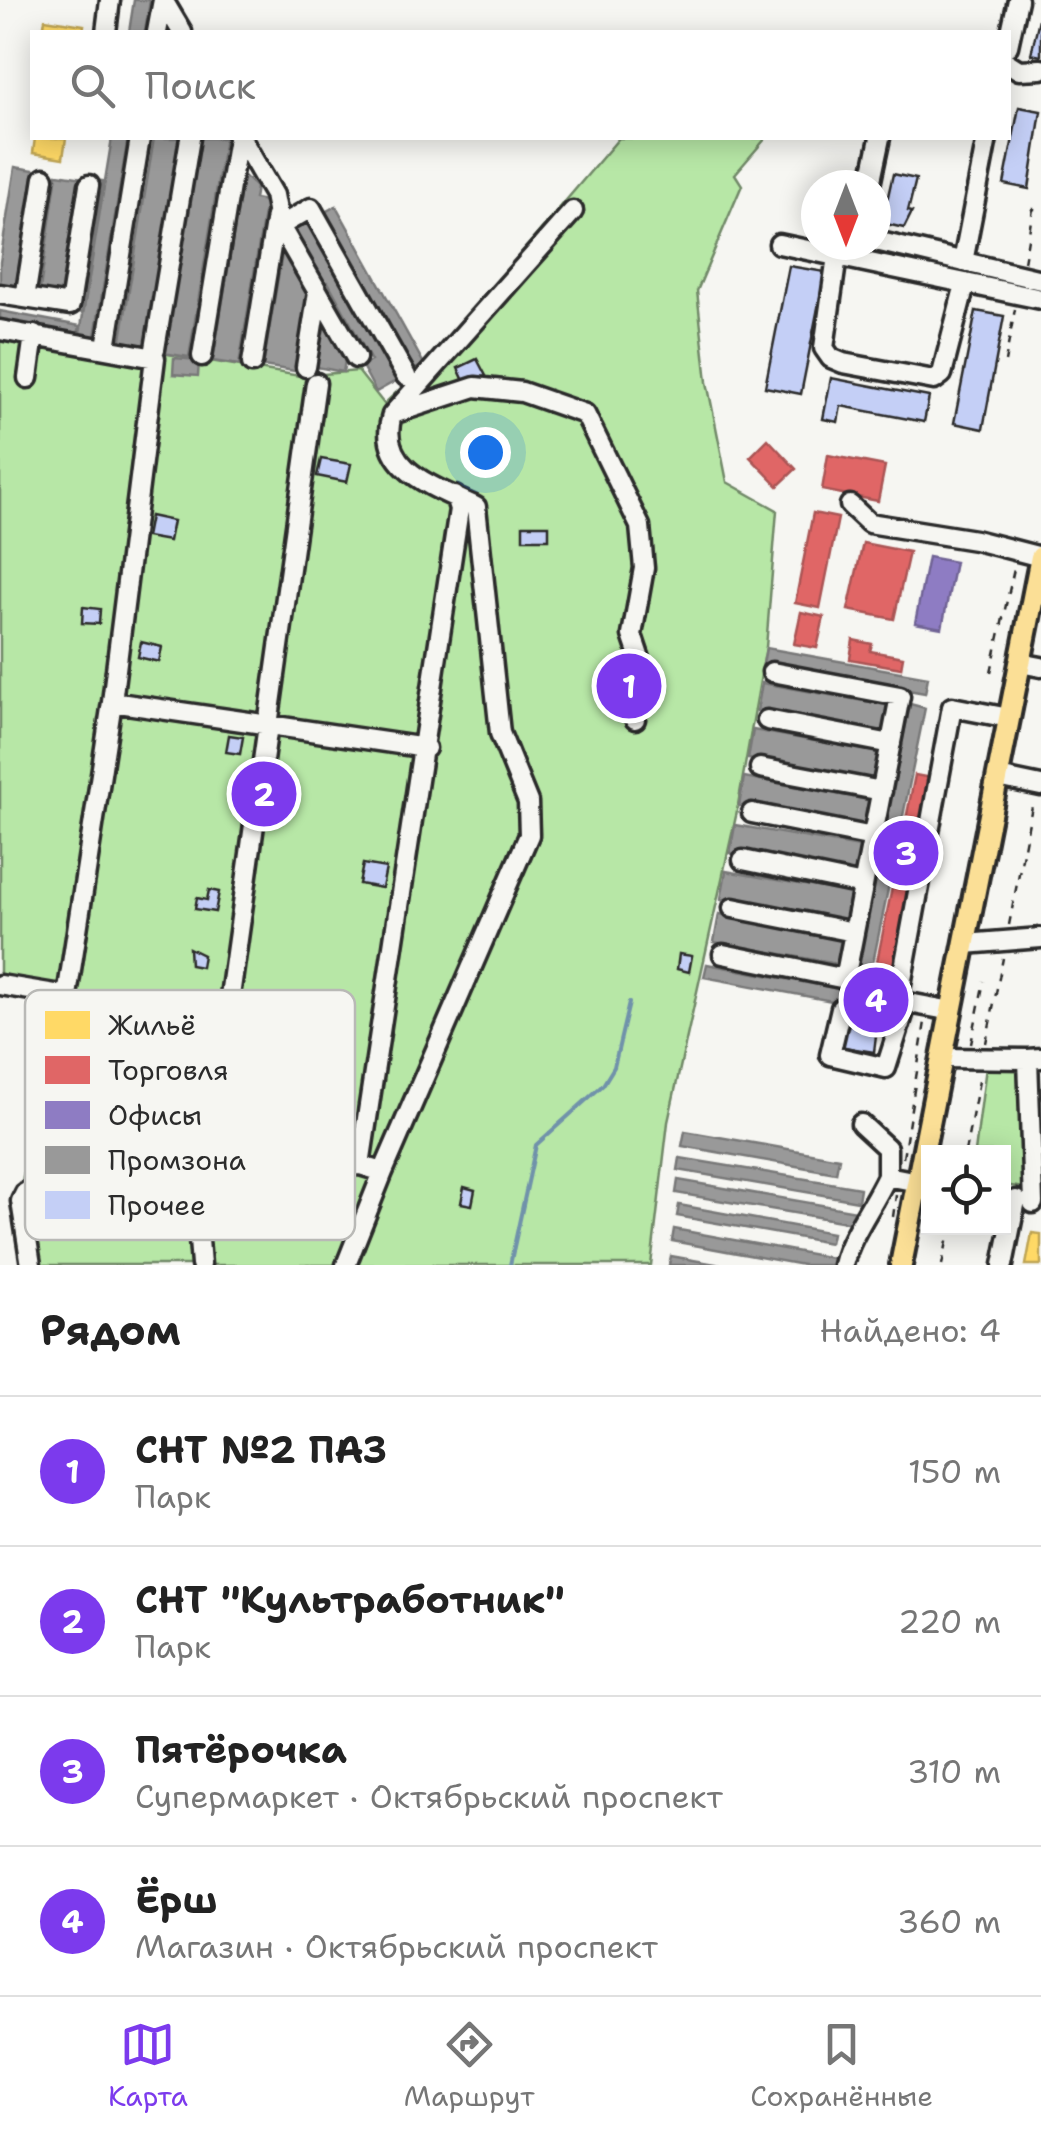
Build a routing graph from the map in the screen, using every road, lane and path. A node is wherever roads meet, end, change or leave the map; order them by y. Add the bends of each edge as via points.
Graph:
1 (110, 0) edge
2 (163, 0) edge
3 (1018, 0) edge
4 (106, 30) edge
5 (157, 30) edge
6 (181, 30) edge
7 (1011, 32) edge
8 (1011, 65) edge
9 (1041, 69) edge
10 (140, 140) edge
11 (190, 140) edge
12 (240, 140) edge
13 (241, 140) edge
14 (880, 140) edge
15 (988, 140) edge
16 (873, 170) edge
17 (44, 178) dead end
18 (88, 185) dead end
19 (573, 211) dead end
20 (279, 218) junction
21 (780, 244) dead end
22 (891, 245) edge
23 (801, 248) edge
24 (836, 260) edge
25 (855, 260) edge
26 (962, 262) junction
27 (1041, 280) edge
28 (965, 284) junction
29 (318, 292) junction
30 (0, 294) edge
31 (26, 298) junction
32 (1041, 299) edge
33 (0, 330) edge
34 (34, 335) junction
35 (107, 341) dead end
36 (155, 349) dead end
37 (202, 356) dead end
38 (356, 358) dead end
39 (252, 364) dead end
40 (406, 376) dead end
41 (28, 378) dead end
42 (392, 414) junction
43 (454, 496) junction
44 (850, 505) dead end
45 (1041, 557) edge
46 (1014, 569) dead end
47 (1030, 665) edge
48 (772, 672) dead end
49 (991, 672) dead end
50 (112, 702) junction
51 (1009, 718) junction
52 (635, 719) dead end
53 (768, 720) dead end
54 (268, 726) junction
55 (891, 744) junction
56 (426, 748) junction
57 (760, 768) dead end
58 (998, 776) junction
59 (1041, 786) edge
60 (882, 791) junction
61 (752, 814) dead end
62 (873, 837) junction
63 (743, 860) dead end
64 (863, 885) junction
65 (733, 908) dead end
66 (854, 932) junction
67 (1041, 938) edge
68 (965, 944) junction
69 (723, 954) dead end
70 (844, 979) junction
71 (984, 981) dead end
72 (0, 985) edge
73 (30, 990) edge
74 (68, 990) edge
75 (231, 990) edge
76 (904, 996) junction
77 (980, 1004) junction
78 (928, 1006) junction
79 (993, 1006) dead end
80 (952, 1011) junction
81 (898, 1021) dead end
82 (974, 1028) junction
83 (988, 1030) dead end
84 (985, 1049) dead end
85 (942, 1058) junction
86 (1034, 1059) edge
87 (862, 1124) dead end
88 (355, 1165) edge
89 (360, 1165) junction
90 (383, 1172) junction
91 (908, 1180) edge
92 (25, 1193) edge
93 (1023, 1201) edge
94 (891, 1230) dead end
95 (948, 1235) edge
96 (25, 1236) edge
97 (26, 1240) edge
98 (199, 1240) edge
99 (30, 1265) edge
100 (201, 1265) edge
101 (346, 1265) edge
102 (843, 1265) edge
103 (902, 1265) edge
104 (942, 1265) edge
105 (1002, 1265) edge

1 - 4 street
2 - 5 street
2 - 6 street
3 - 7 street
8 - 9 street
10 - 35 street
11 - 36 street
12 - 37 street
13 - 20 street via 274,195
14 - 16 street
15 - 26 street
17 - 31 street
18 - 31 street via 70,305
19 - 42 street
20 - 29 street
20 - 39 street
20 - 40 street via 311,208
21 - 23 street
22 - 26 street
24 - 28 street via 824,348 843,363 934,380 942,374
25 - 28 street
26 - 27 street
28 - 32 street
29 - 38 street
29 - 54 street
30 - 31 street
33 - 34 street
34 - 41 street
34 - 50 street via 155,358
42 - 43 street via 392,449 408,474
42 - 52 street via 475,387 522,392 585,414 640,526 644,568 632,635 640,659
43 - 56 street via 459,509
43 - 90 street via 476,507 500,733 528,802 529,836
44 - 45 street via 869,523
45 - 47 main road
46 - 49 path
47 - 51 main road
48 - 55 street via 900,696
50 - 54 street
50 - 74 street
51 - 58 main road
51 - 76 street via 952,707
53 - 55 street
54 - 56 street
54 - 75 street
55 - 60 street
56 - 89 street
57 - 60 street
58 - 59 street
58 - 68 main road
60 - 62 street
61 - 62 street
62 - 64 street
63 - 64 street
64 - 66 street
65 - 66 street
66 - 70 street
67 - 68 street
68 - 80 main road
69 - 70 street
70 - 76 street
71 - 77 path
72 - 73 street
76 - 78 street
76 - 81 street
77 - 79 path
77 - 82 path
78 - 80 street
78 - 91 path
80 - 85 main road
82 - 83 path
82 - 84 path via 970,1046
85 - 86 street
85 - 91 main road
86 - 93 street
87 - 91 street
88 - 89 street
89 - 90 street
90 - 101 street
91 - 94 path
91 - 102 street via 849,1240
91 - 103 main road
92 - 96 street
93 - 105 street
95 - 104 path
97 - 99 street
98 - 100 street

